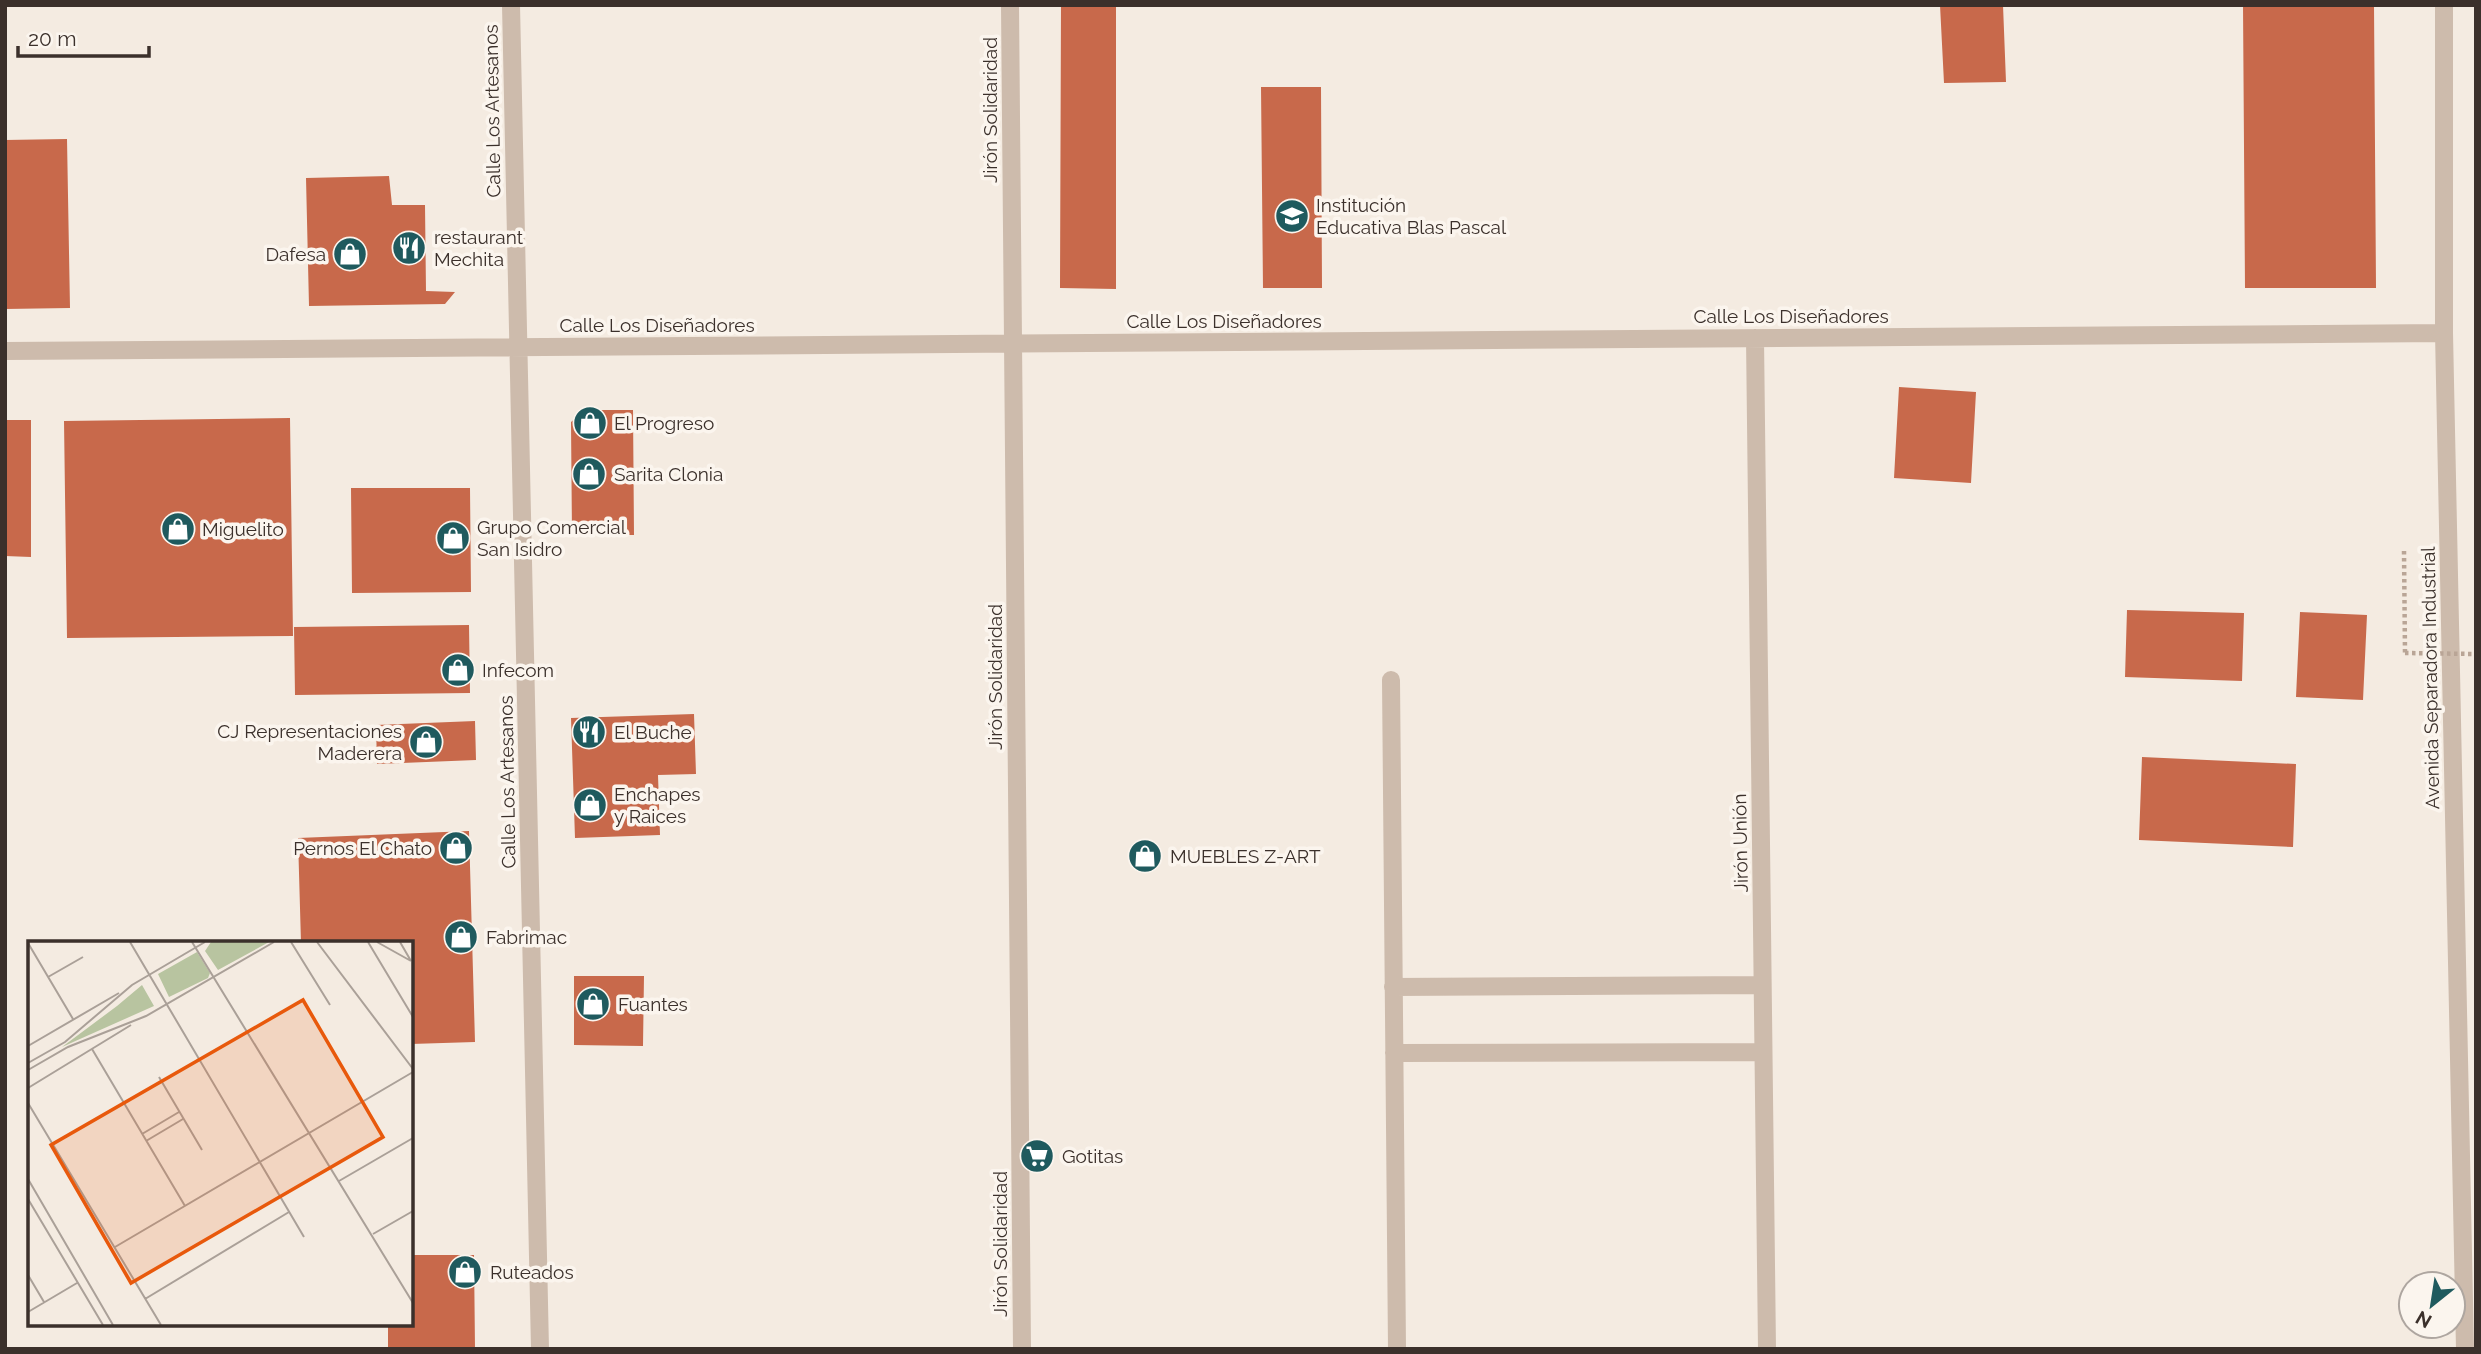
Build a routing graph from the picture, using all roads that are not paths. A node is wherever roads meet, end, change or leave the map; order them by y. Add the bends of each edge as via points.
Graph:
1 (511, 5) edge
2 (1010, 5) edge
3 (2444, 5) edge
4 (2444, 333) junction
5 (1755, 338) junction
6 (1013, 344) junction
7 (518, 347) junction
8 (5, 351) edge
9 (1391, 680) dead end
10 (1762, 985) junction
11 (1393, 987) junction
12 (1763, 1052) junction
13 (1394, 1053) junction
14 (540, 1349) edge
15 (1021, 1349) edge
16 (1397, 1349) edge
17 (1767, 1349) edge
18 (2465, 1349) edge

1 - 7 street, Calle Los Artesanos
2 - 6 street, Jirón Solidaridad
3 - 4 street, Avenida Separadora Industrial
4 - 5 street, Calle Los Diseñadores
4 - 18 street, Avenida Separadora Industrial
5 - 6 street, Calle Los Diseñadores
5 - 10 street, Jirón Unión
6 - 7 street, Calle Los Diseñadores
6 - 15 street, Jirón Solidaridad
7 - 8 street, Calle Los Diseñadores
7 - 14 street, Calle Los Artesanos
9 - 11 street
10 - 11 street
10 - 12 street, Jirón Unión
11 - 13 street
12 - 13 street
12 - 17 street, Jirón Unión
13 - 16 street

